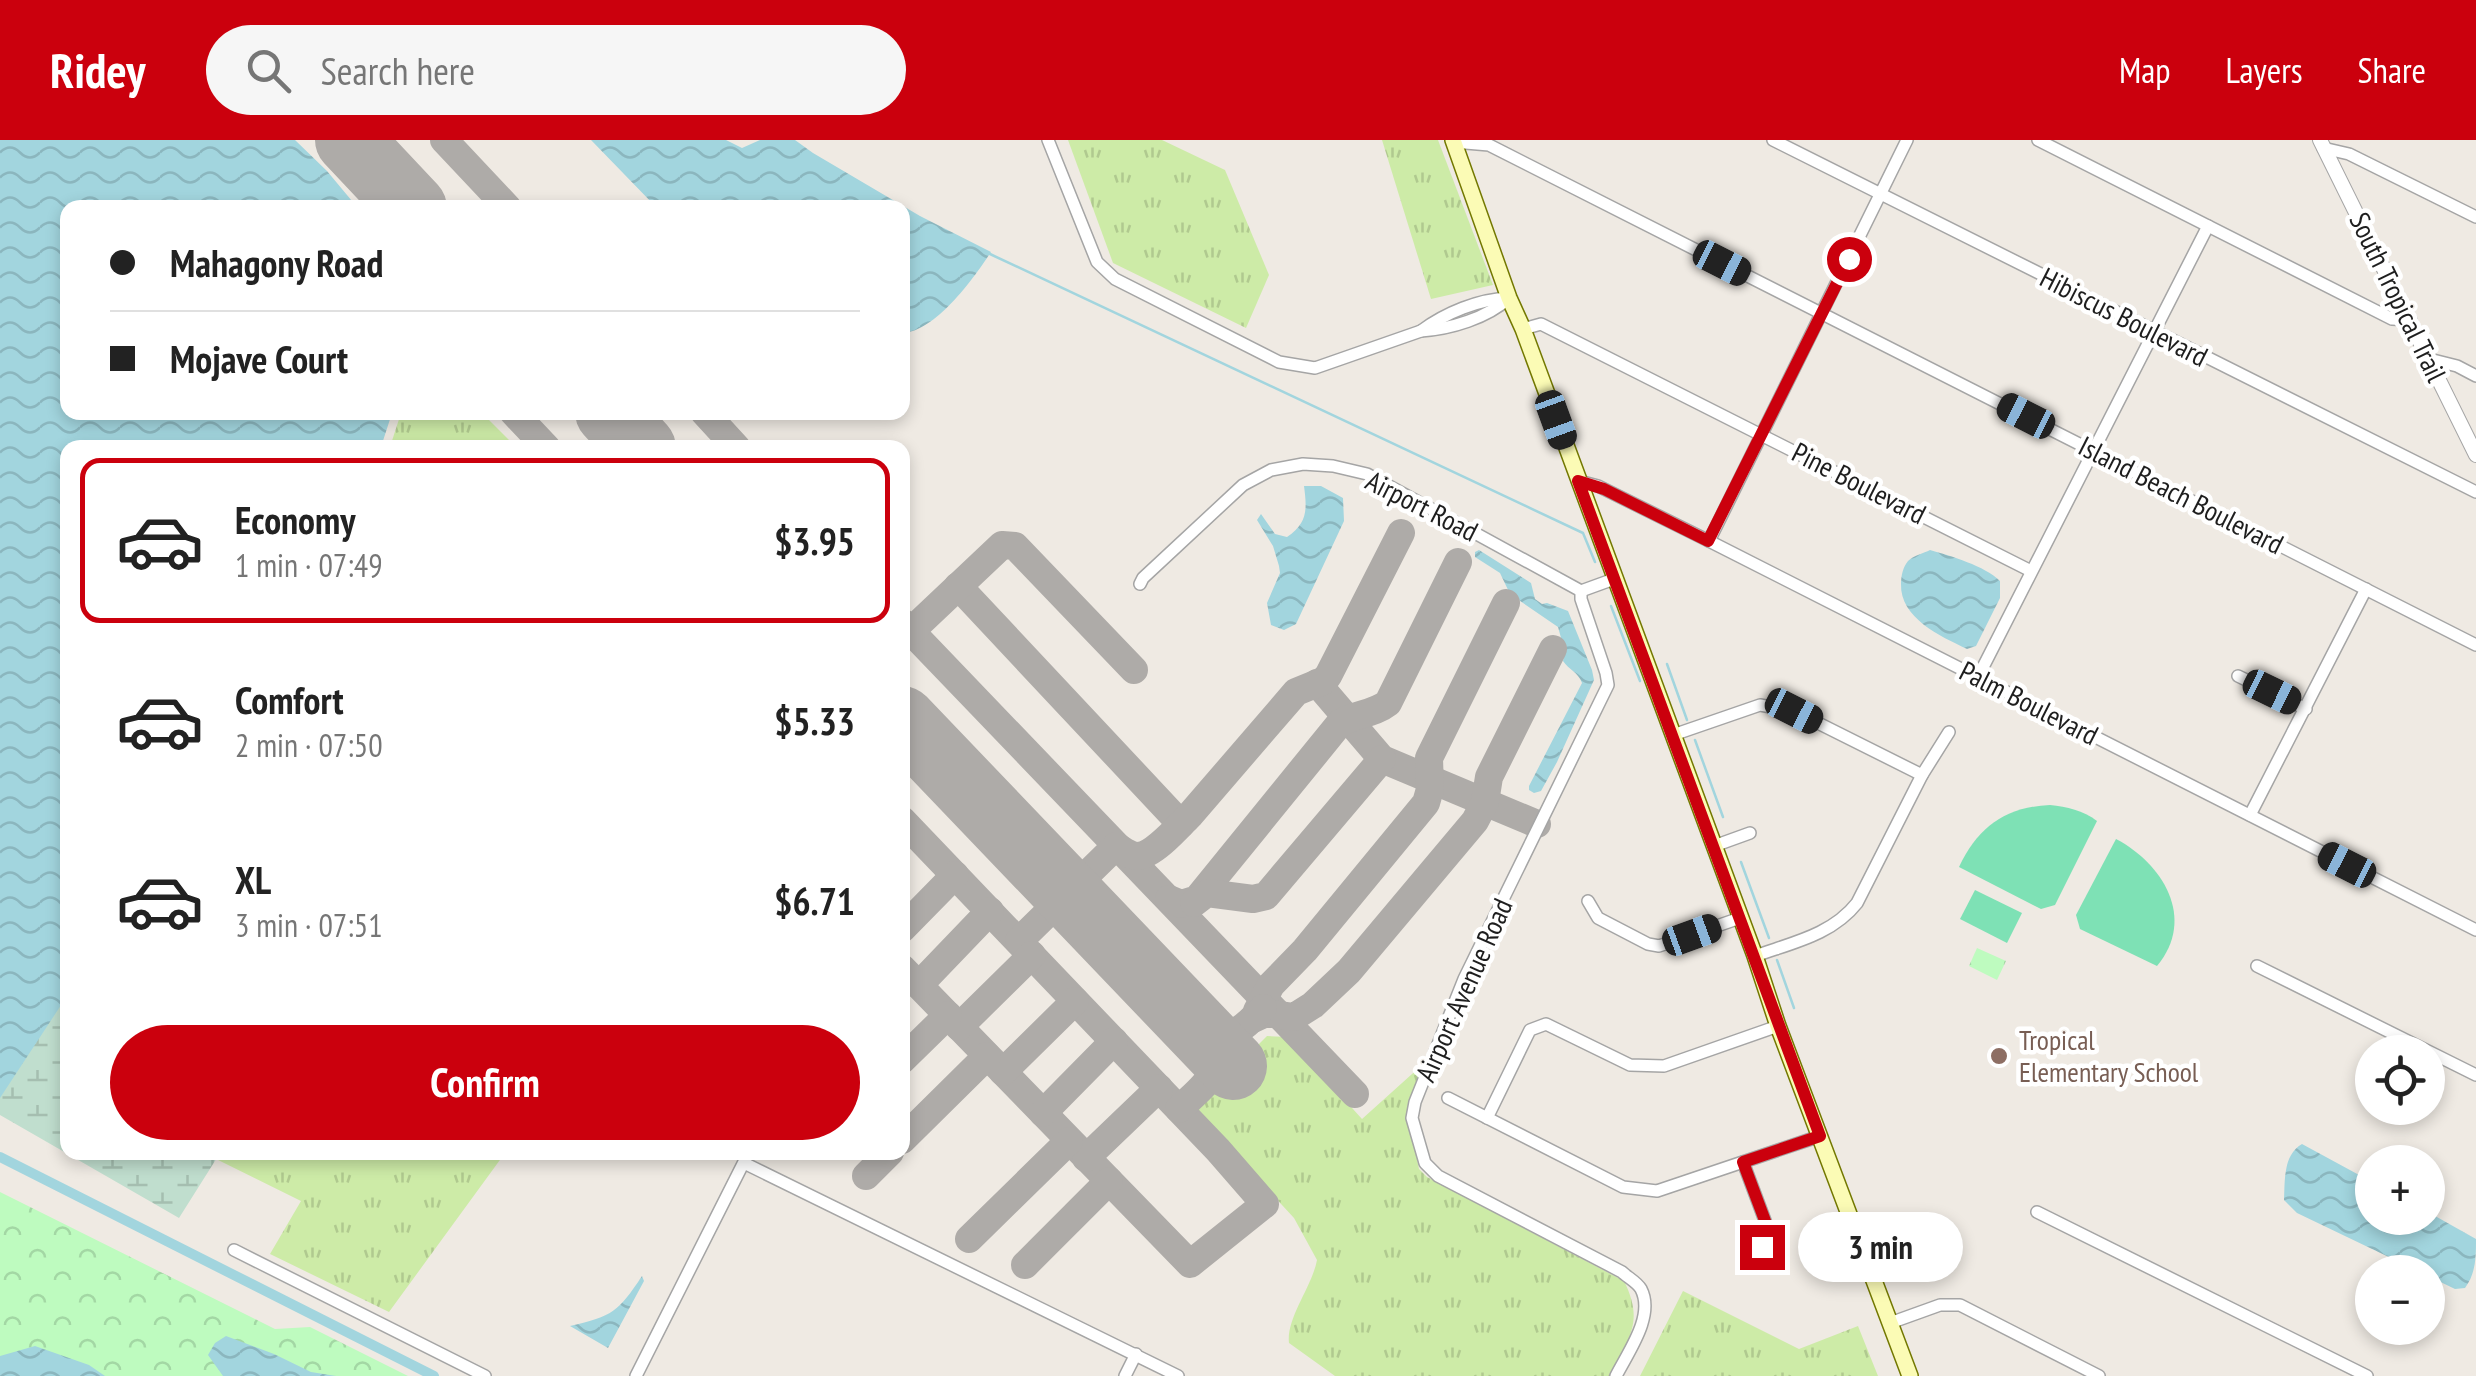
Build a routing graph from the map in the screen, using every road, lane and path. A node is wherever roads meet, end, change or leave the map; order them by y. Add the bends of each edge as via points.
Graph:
1 (1048, 140) edge
2 (1773, 140) edge
3 (1907, 140) edge
4 (2038, 140) edge
5 (1454, 141) edge
6 (2321, 144) edge
7 (1881, 194) junction
8 (2476, 217) edge
9 (2208, 226) junction
10 (1509, 298) junction
11 (1822, 314) junction
12 (2410, 320) junction
13 (1523, 329) junction
14 (2154, 333) junction
15 (2429, 359) junction
16 (2476, 376) edge
17 (1762, 434) junction
18 (2094, 450) junction
19 (2476, 455) edge
20 (1578, 481) junction
21 (2476, 492) edge
22 (1708, 541) junction
23 (2032, 571) junction
24 (1614, 579) junction
25 (1140, 584) dead end
26 (2366, 590) junction
27 (1581, 591) junction
28 (2476, 645) edge
29 (2238, 676) dead end
30 (1978, 677) junction
31 (2306, 708) junction
32 (1949, 732) dead end
33 (1672, 735) junction
34 (1922, 775) junction
35 (2250, 816) junction
36 (1750, 833) dead end
37 (1714, 846) junction
38 (1588, 901) dead end
39 (1740, 918) junction
40 (2476, 930) edge
41 (1754, 956) junction
42 (2256, 966) dead end
43 (1778, 1026) junction
44 (2476, 1075) edge
45 (1448, 1098) dead end
46 (1486, 1118) junction
47 (1820, 1136) junction
48 (746, 1160) edge
49 (751, 1160) edge
50 (1743, 1162) junction
51 (2037, 1212) dead end
52 (1762, 1247) dead end
53 (234, 1250) dead end
54 (1890, 1323) junction
55 (1136, 1354) junction
56 (485, 1376) edge
57 (636, 1376) edge
58 (1124, 1376) edge
59 (1178, 1376) edge
60 (1616, 1376) edge
61 (1910, 1376) edge
62 (2098, 1376) edge
63 (2367, 1376) edge

1 - 10 street via 1097,262 1115,279 1280,362 1315,368 1421,331 1490,298
2 - 7 street, Hibiscus Boulevard
3 - 7 street
4 - 9 street
5 - 10 main road
5 - 11 street, Island Beach Boulevard via 1488,145
6 - 8 street
6 - 12 street, South Tropical Trail
7 - 11 street
7 - 14 street, Hibiscus Boulevard
9 - 12 street via 2392,319
9 - 14 street
10 - 13 main road
11 - 17 street
11 - 18 street, Island Beach Boulevard
12 - 15 street, South Tropical Trail
13 - 17 street, Pine Boulevard via 1542,324
13 - 20 main road
14 - 18 street
14 - 21 street, Hibiscus Boulevard
15 - 16 street
15 - 19 street, South Tropical Trail
17 - 22 street
17 - 23 street, Pine Boulevard
18 - 23 street
18 - 26 street, Island Beach Boulevard
20 - 22 street, Palm Boulevard
20 - 24 main road
22 - 30 street, Palm Boulevard
23 - 30 street
24 - 27 street
24 - 33 main road
25 - 27 street, Airport Road via 1242,484 1303,464 1366,474
26 - 28 street, Island Beach Boulevard
26 - 31 street
27 - 60 street, Airport Avenue Road via 1608,686 1464,980 1412,1118 1425,1163 1438,1176 1640,1287 1640,1329
29 - 31 street
30 - 35 street, Palm Boulevard
31 - 35 street
32 - 34 street
33 - 34 street via 1760,705 1778,706
33 - 37 main road
34 - 41 street via 1848,914 1828,929
35 - 40 street, Palm Boulevard
36 - 37 street
37 - 39 main road
38 - 39 street via 1598,918 1658,946
39 - 41 main road
41 - 43 main road
42 - 44 street
43 - 46 street via 1664,1066 1630,1065 1546,1024 1530,1030
43 - 47 main road
45 - 46 street
46 - 50 street via 1623,1188 1657,1191
47 - 50 street
47 - 54 main road
48 - 57 street
49 - 55 street
50 - 52 street via 1767,1226
51 - 63 street
53 - 56 street
54 - 61 main road
54 - 62 street via 1960,1305
55 - 58 street
55 - 59 street

